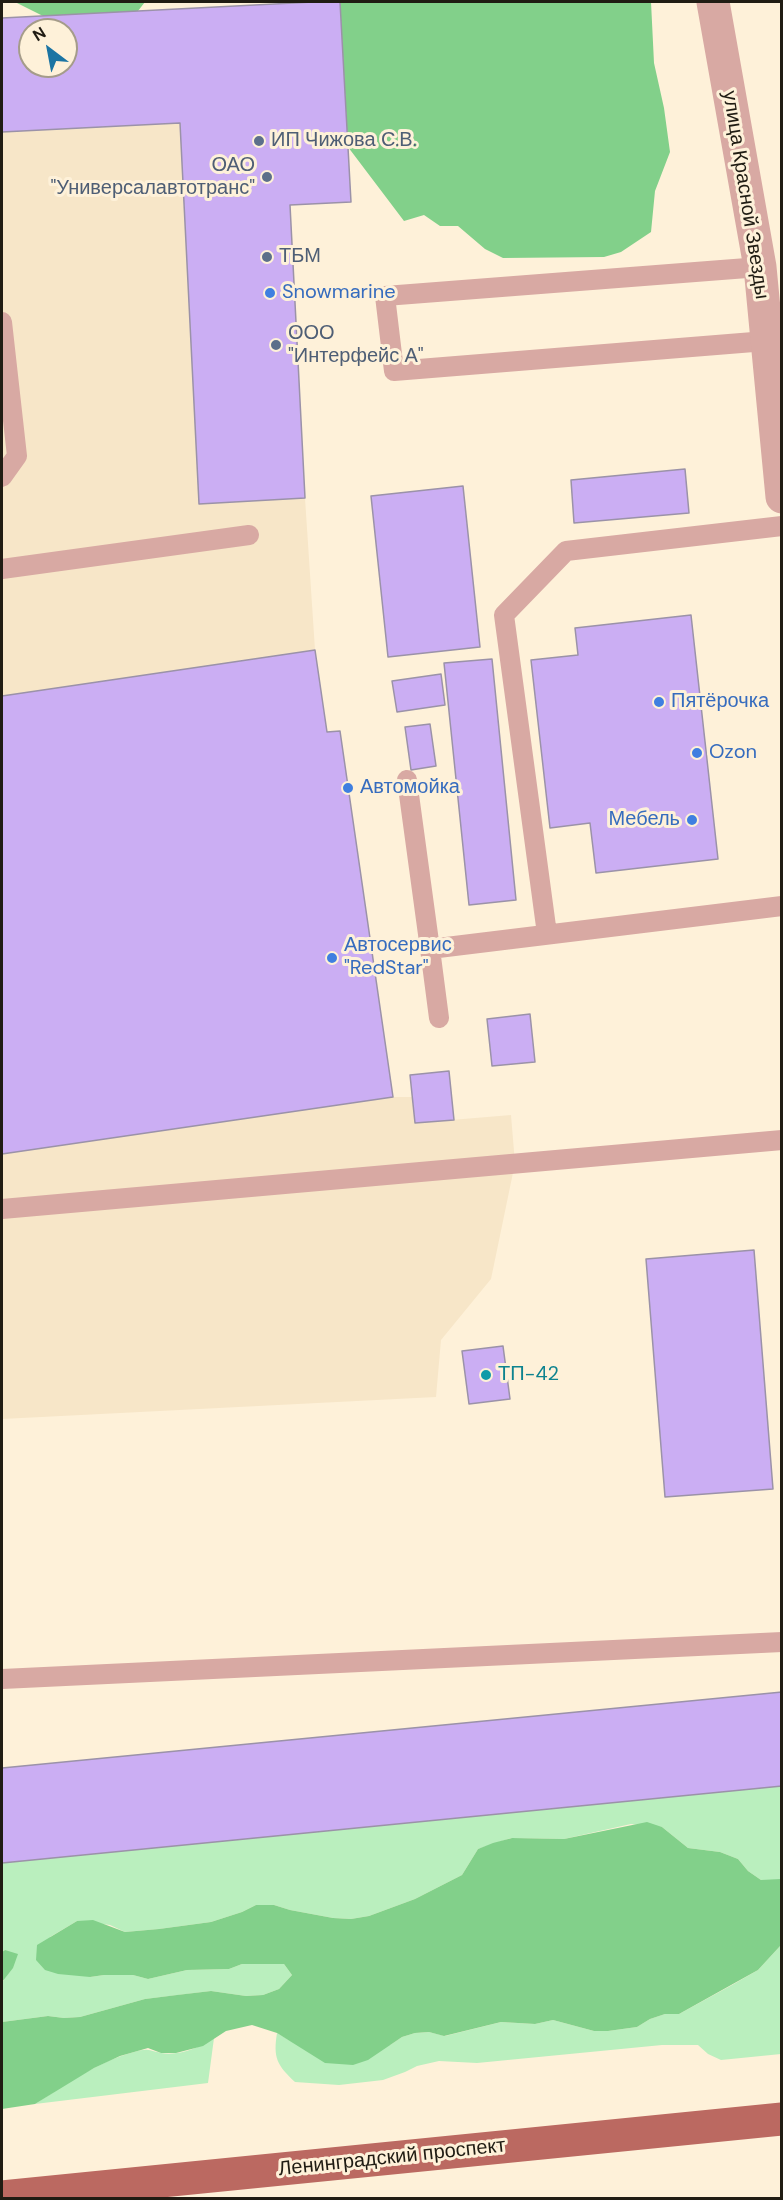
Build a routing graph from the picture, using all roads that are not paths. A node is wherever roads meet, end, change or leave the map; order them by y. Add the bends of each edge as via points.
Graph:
1 (713, 2) edge
2 (760, 267) junction
3 (2, 322) edge
4 (766, 341) junction
5 (776, 383) edge
6 (2, 477) edge
7 (782, 497) edge
8 (782, 526) edge
9 (249, 536) dead end
10 (2, 568) edge
11 (407, 780) dead end
12 (782, 906) edge
13 (547, 934) junction
14 (430, 949) junction
15 (439, 1018) dead end
16 (782, 1140) edge
17 (2, 1209) edge
18 (782, 1642) edge
19 (2, 1679) edge
20 (782, 2119) edge
21 (2, 2197) edge

1 - 2 street, улица Красной Звезды
2 - 4 street, улица Красной Звезды
2 - 4 lane via 385,296 394,371
3 - 6 lane via 17,456
4 - 5 street, улица Красной Звезды
5 - 7 street, улица Красной Звезды
8 - 13 lane via 566,550 504,615
9 - 10 lane
11 - 14 lane
12 - 13 lane
13 - 14 lane
14 - 15 lane
16 - 17 lane
18 - 19 lane
20 - 21 main road, Ленинградский проспект

